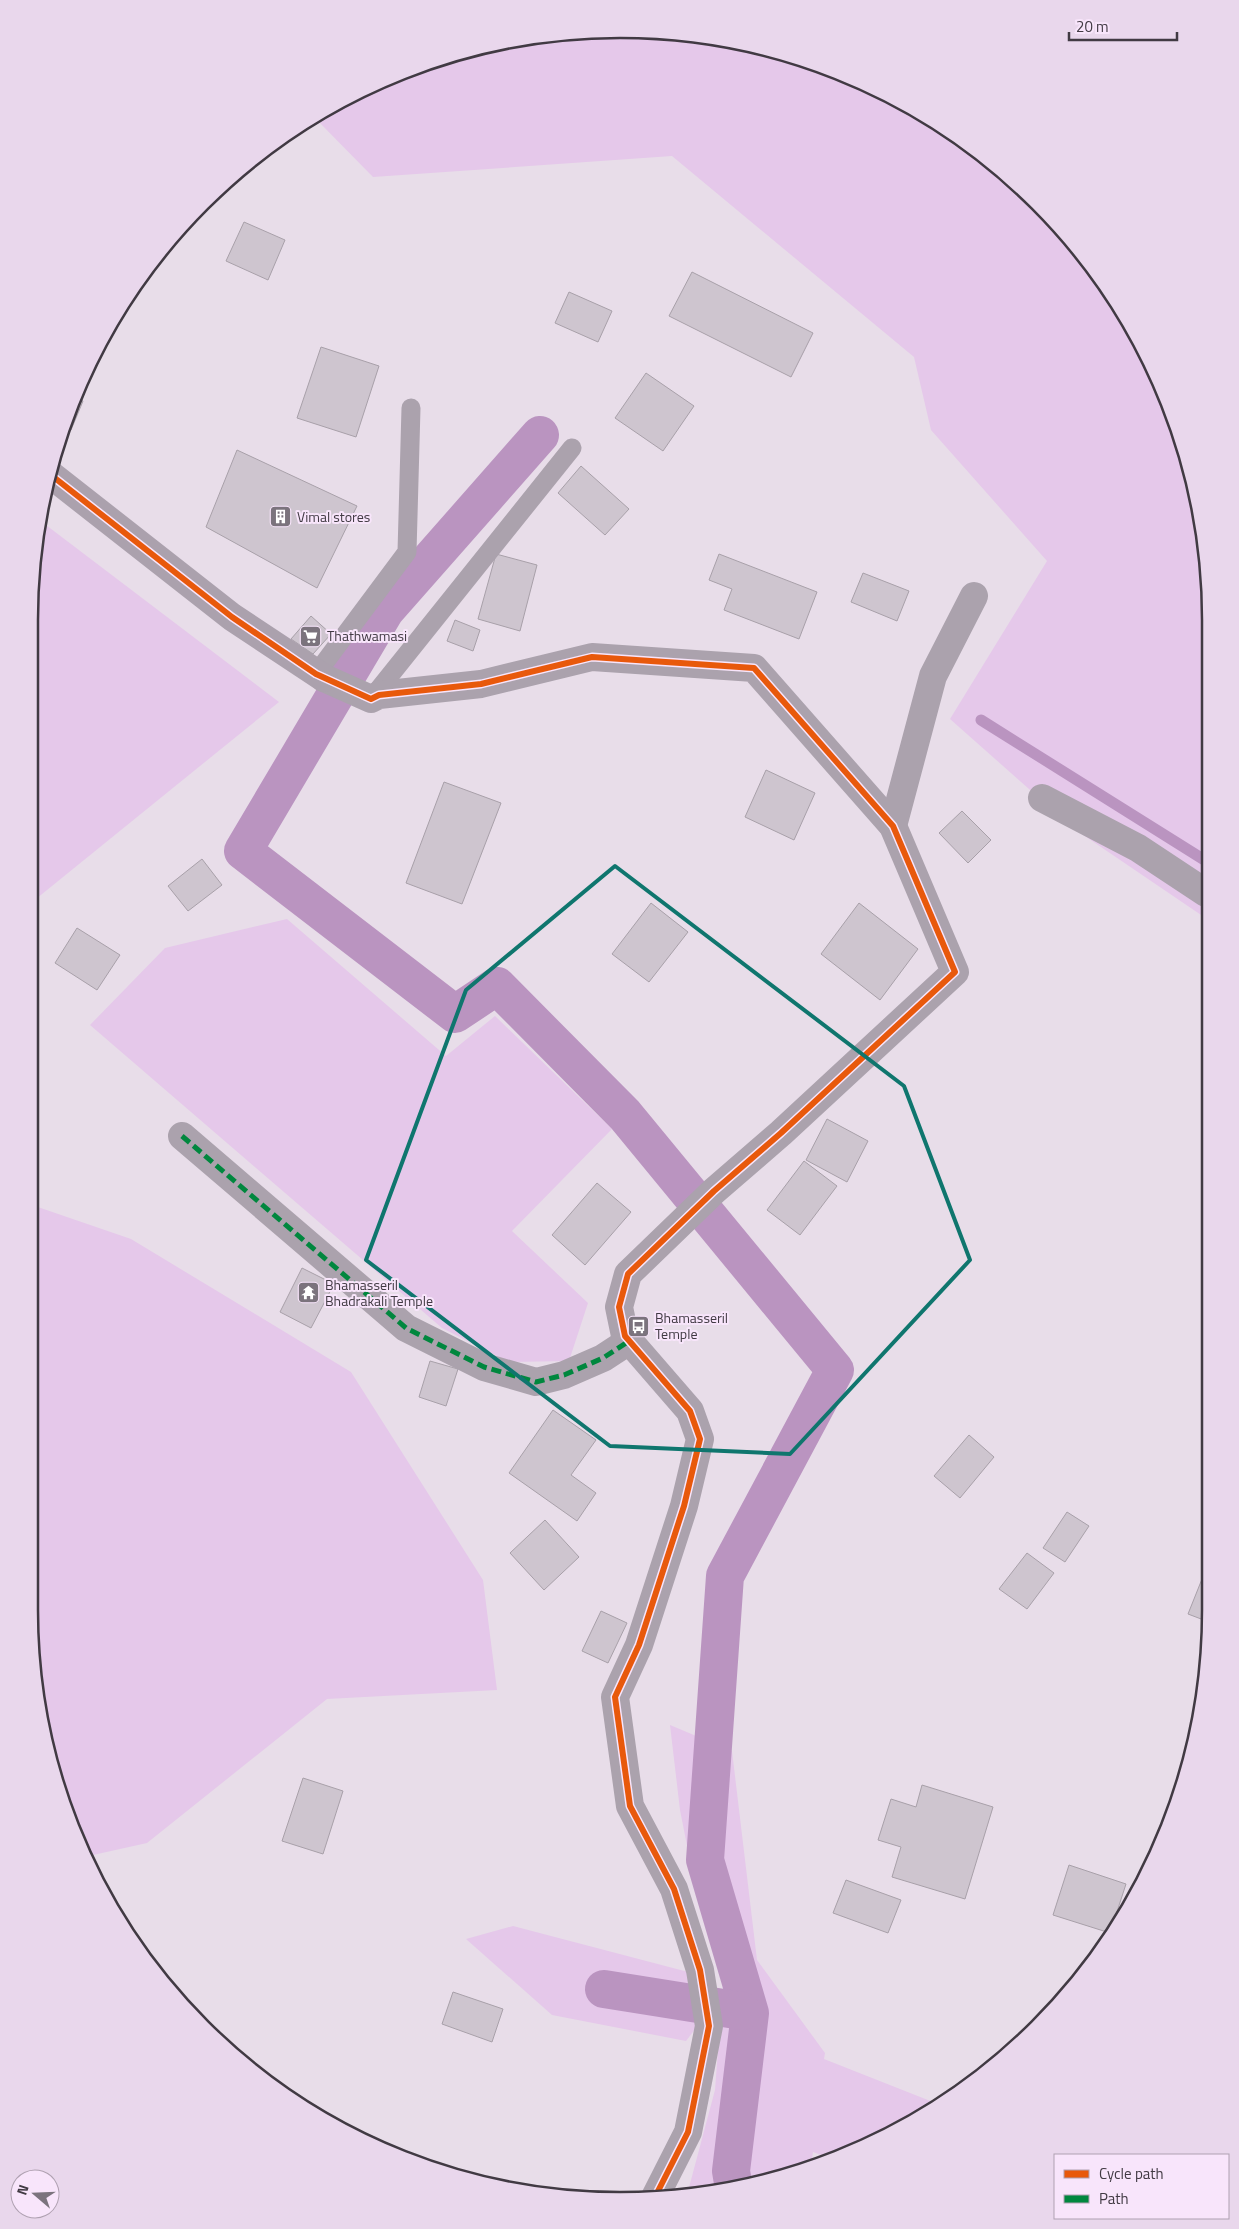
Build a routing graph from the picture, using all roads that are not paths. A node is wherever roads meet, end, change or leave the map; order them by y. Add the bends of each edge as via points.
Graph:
1 (411, 408) dead end
2 (572, 448) dead end
3 (55, 478) edge
4 (974, 596) dead end
5 (320, 676) junction
6 (363, 696) junction
7 (1042, 798) dead end
8 (893, 826) junction
9 (1202, 891) edge
10 (182, 1136) dead end
11 (629, 1341) junction
12 (659, 2190) edge

1 - 5 lane via 407,552
2 - 6 lane
3 - 5 street via 232,617
4 - 8 street via 933,676
5 - 6 street
6 - 8 street via 481,684 592,657 754,668
7 - 9 street via 1138,848
8 - 11 street via 955,972 714,1191 628,1274 619,1308
10 - 11 street via 406,1328 484,1367 536,1382 564,1375 603,1358
11 - 12 street via 690,1411 700,1440 684,1506 639,1645 615,1697 630,1806 674,1889 700,1970 709,2026 688,2132

